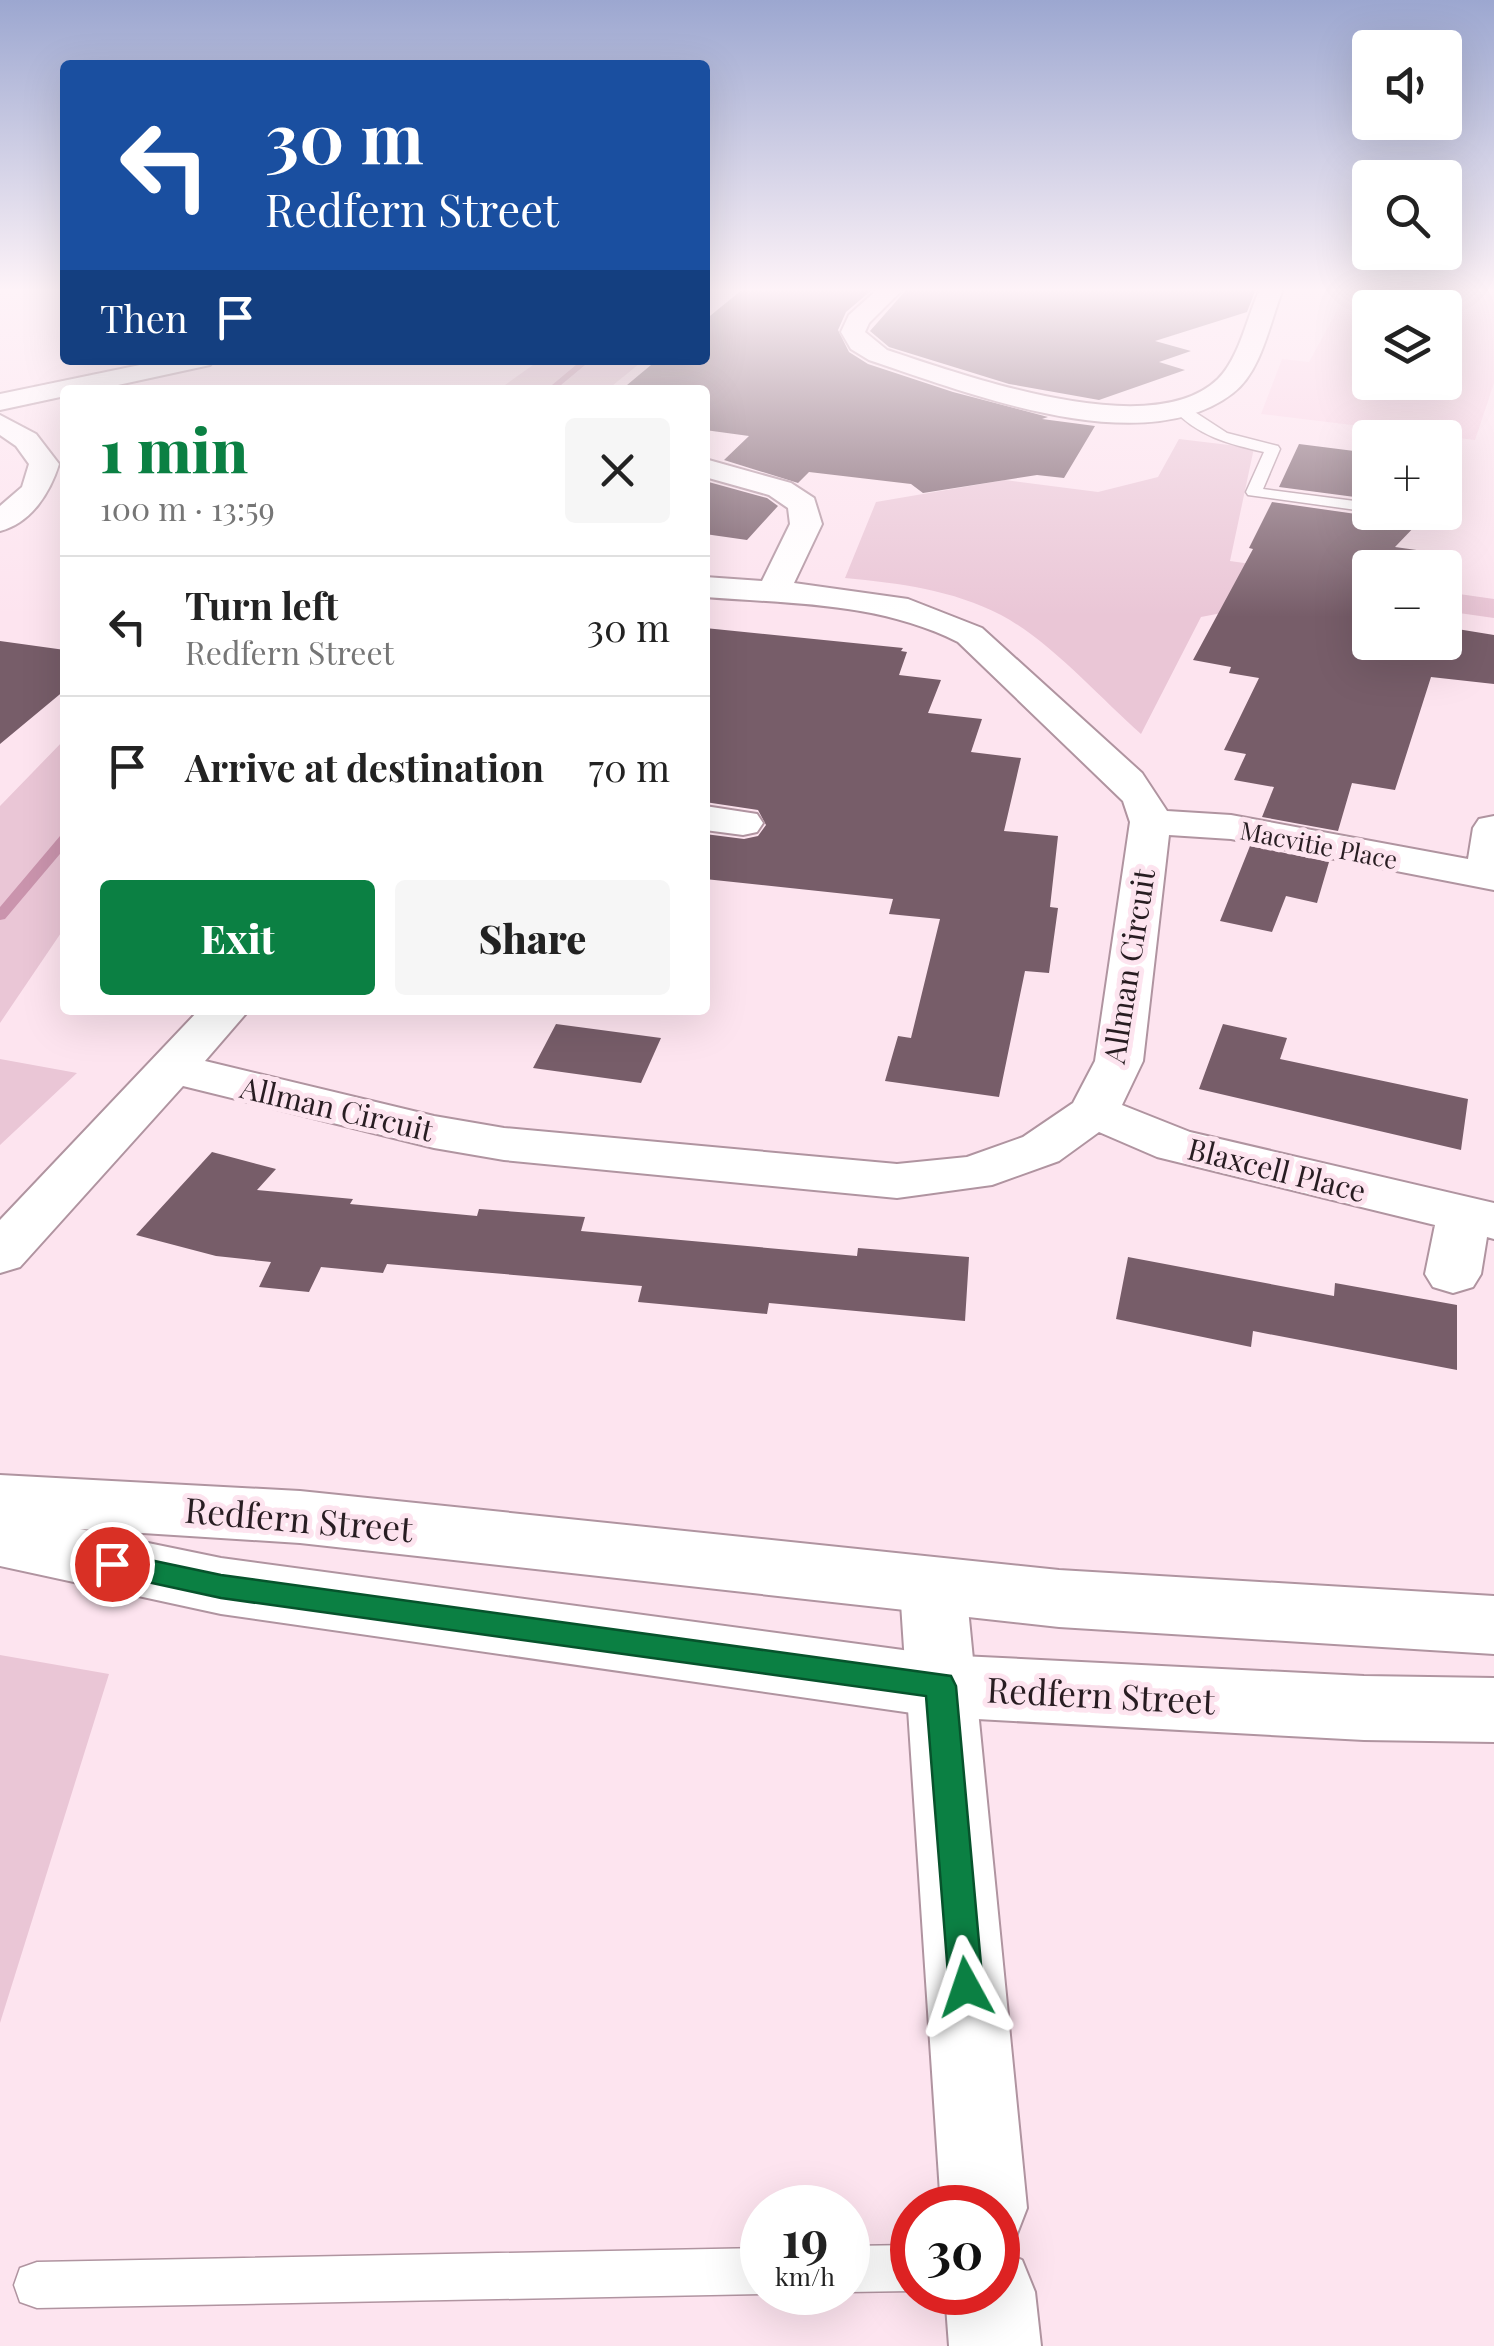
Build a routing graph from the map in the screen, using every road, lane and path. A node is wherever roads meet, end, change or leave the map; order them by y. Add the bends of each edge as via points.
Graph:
1 (1022, 398) edge
2 (1208, 398) edge
3 (1178, 408) junction
4 (0, 423) edge
5 (710, 469) edge
6 (1352, 506) edge
7 (0, 522) edge
8 (710, 588) edge
9 (773, 593) junction
10 (1150, 822) junction
11 (1494, 828) edge
12 (1490, 876) edge
13 (220, 1015) edge
14 (172, 1068) junction
15 (1094, 1112) junction
16 (1479, 1218) edge
17 (0, 1254) edge
18 (1453, 1274) dead end
19 (0, 1501) edge
20 (0, 1540) edge
21 (933, 1588) junction
22 (1494, 1625) edge
23 (940, 1686) junction
24 (1494, 1710) edge
25 (982, 2185) edge
26 (740, 2271) edge
27 (37, 2285) dead end
28 (992, 2315) edge
29 (995, 2346) edge

1 - 3 street via 1115,412
2 - 3 street
3 - 6 lane via 1214,435 1273,449 1254,492
4 - 7 street via 26,440 44,464 36,491
5 - 9 street via 780,489 803,504 806,524
8 - 9 street
9 - 10 street via 896,606 970,635 1128,781
10 - 12 street, Macvitie Place via 1231,827
10 - 15 street, Allman Circuit via 1119,1062
11 - 12 street, Macvitie Place
13 - 14 street
14 - 15 street, Allman Circuit via 504,1144 897,1181 1009,1164
14 - 17 street
15 - 16 street, Blaxcell Place via 1175,1144
16 - 18 street, Blaxcell Place
19 - 21 main road, Redfern Street via 262,1511
20 - 23 main road, Redfern Street via 221,1586
21 - 22 main road, Redfern Street via 1235,1614
21 - 23 street
23 - 24 main road, Redfern Street
23 - 25 street
26 - 27 lane
28 - 29 street

